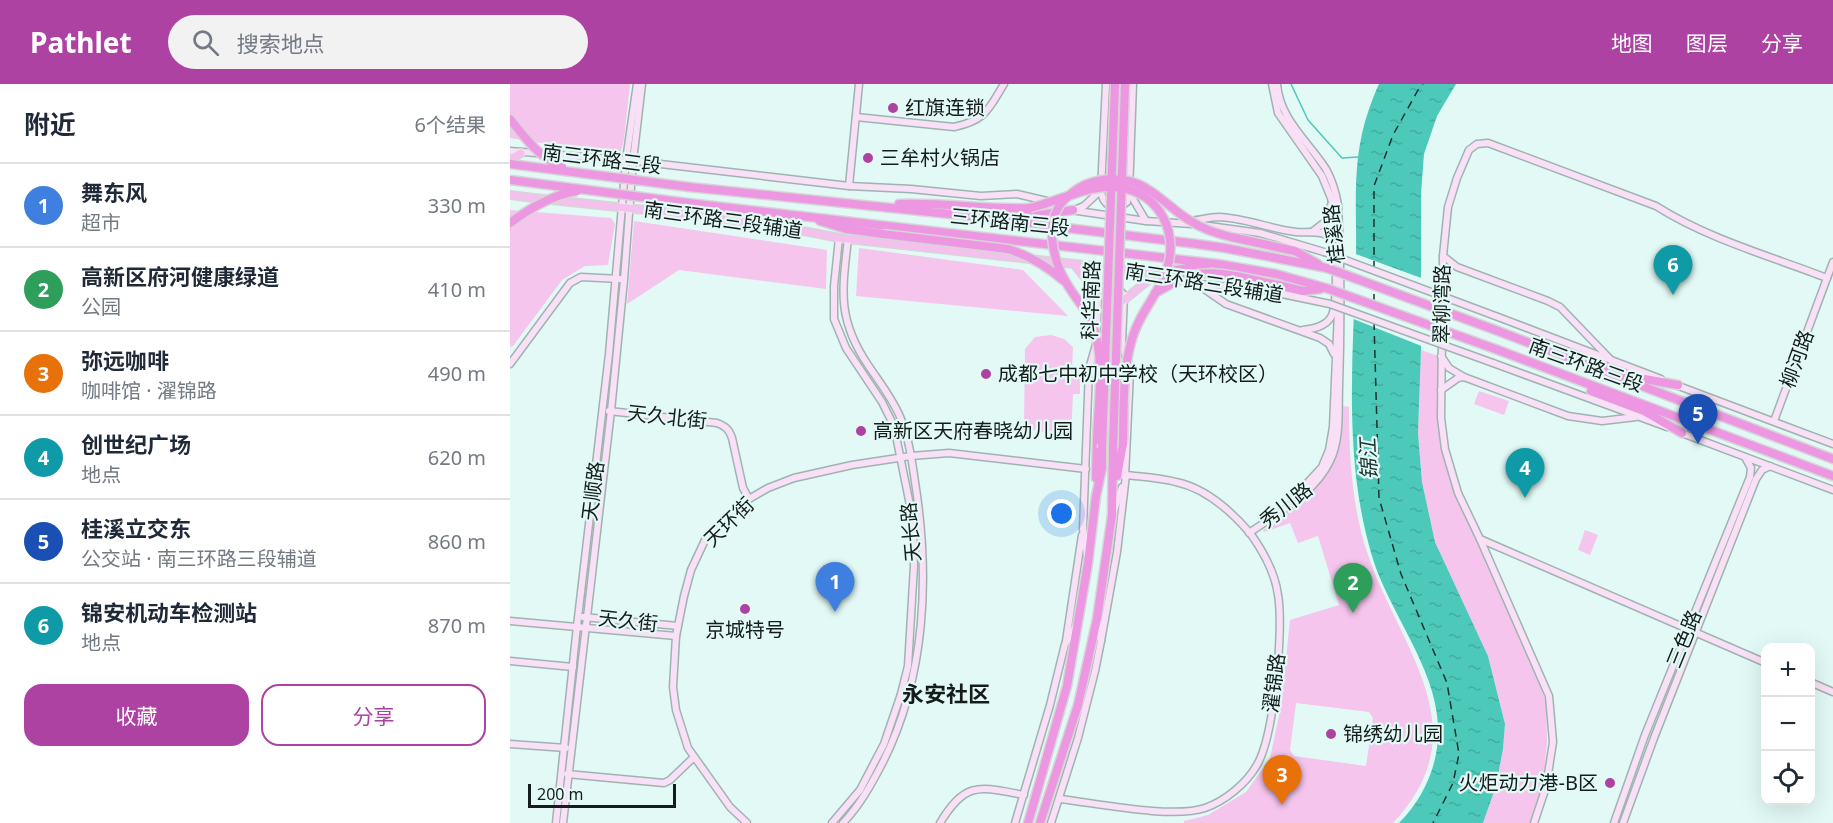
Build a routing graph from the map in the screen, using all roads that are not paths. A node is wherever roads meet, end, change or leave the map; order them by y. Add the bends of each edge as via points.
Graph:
1 (637, 84) edge
2 (642, 84) edge
3 (859, 84) edge
4 (1004, 84) edge
5 (1106, 84) edge
6 (1115, 84) edge
7 (1125, 84) edge
8 (1133, 84) edge
9 (1272, 84) edge
10 (1277, 84) edge
11 (856, 117) junction
12 (510, 119) edge
13 (510, 151) edge
14 (521, 153) junction
15 (510, 159) edge
16 (629, 160) junction
17 (510, 164) edge
18 (574, 172) junction
19 (510, 180) edge
20 (849, 186) junction
21 (690, 187) joint
22 (586, 190) junction
23 (1101, 190) junction
24 (1129, 192) junction
25 (512, 194) edge
26 (1331, 198) junction
27 (688, 203) joint
28 (871, 205) junction
29 (625, 207) junction
30 (1073, 210) junction
31 (800, 215) junction
32 (978, 217) junction
33 (1146, 221) junction
34 (1179, 222) junction
35 (510, 223) edge
36 (1309, 233) junction
37 (844, 238) junction
38 (1443, 256) junction
39 (1833, 262) edge
40 (1074, 264) junction
41 (1218, 264) junction
42 (1457, 267) junction
43 (1327, 268) junction
44 (1157, 273) junction
45 (1443, 278) junction
46 (1827, 278) junction
47 (617, 279) junction
48 (624, 279) junction
49 (1066, 283) junction
50 (1197, 284) junction
51 (1326, 288) junction
52 (1155, 293) junction
53 (1098, 294) junction
54 (1124, 300) junction
55 (1341, 312) joint
56 (1336, 329) joint
57 (1303, 330) junction
58 (1515, 337) junction
59 (1441, 356) junction
60 (1336, 360) junction
61 (1612, 361) junction
62 (510, 364) edge
63 (1556, 372) junction
64 (1464, 377) junction
65 (1678, 385) junction
66 (1441, 390) junction
67 (602, 410) junction
68 (611, 411) junction
69 (1638, 417) junction
70 (1774, 421) junction
71 (1682, 433) junction
72 (1833, 444) edge
73 (911, 456) junction
74 (1745, 457) junction
75 (901, 458) junction
76 (1833, 459) edge
77 (1770, 466) junction
78 (1086, 469) junction
79 (1126, 475) junction
80 (1833, 476) edge
81 (1833, 490) edge
82 (1096, 496) junction
83 (1113, 497) junction
84 (749, 499) junction
85 (1112, 515) junction
86 (1083, 529) junction
87 (1249, 533) junction
88 (1480, 539) junction
89 (1088, 563) junction
90 (578, 616) junction
91 (586, 617) junction
92 (1097, 619) junction
93 (510, 621) edge
94 (1078, 623) junction
95 (577, 626) junction
96 (678, 626) junction
97 (585, 627) junction
98 (1688, 629) junction
99 (1696, 634) junction
100 (676, 636) junction
101 (1101, 641) junction
102 (1065, 644) junction
103 (510, 661) edge
104 (1761, 661) edge
105 (573, 667) junction
106 (1815, 684) edge
107 (1067, 686) junction
108 (1833, 692) edge
109 (1050, 705) junction
110 (1078, 705) junction
111 (1078, 738) junction
112 (510, 744) edge
113 (568, 748) junction
114 (694, 757) junction
115 (565, 774) junction
116 (1024, 795) junction
117 (1060, 799) junction
118 (556, 823) edge
119 (563, 823) edge
120 (747, 823) edge
121 (832, 823) edge
122 (843, 823) edge
123 (940, 823) edge
124 (1016, 823) edge
125 (1028, 823) edge
126 (1040, 823) edge
127 (1051, 823) edge
128 (1534, 823) edge
129 (1614, 823) edge
130 (1623, 823) edge

1 - 16 street
2 - 16 street
3 - 11 street
4 - 11 street via 985,115 954,127
5 - 23 street
6 - 82 highway, 科华南路, bridge via 1102,468
7 - 83 highway, 科华南路, bridge
8 - 24 street
9 - 26 street, 桂溪路 via 1278,113 1322,176
10 - 55 street, 桂溪路 via 1281,107 1326,170 1335,191
11 - 20 street
12 - 18 highway, bridge via 533,147 553,163
13 - 14 street
14 - 15 main road
14 - 16 street
16 - 20 street
16 - 29 street, 天顺路
17 - 18 highway, 南三环路三段, bridge
18 - 21 highway, 南三环路三段, bridge
19 - 22 highway, 南三环路三段, bridge
20 - 30 street via 981,196 1017,194 1042,198
21 - 28 highway, 三环路南三段
22 - 27 highway, 南三环路三段, bridge
22 - 35 highway, bridge via 564,193
23 - 24 street via 1104,202 1116,208 1127,202
23 - 30 street via 1084,206
24 - 33 street
25 - 29 main road, 南三环路三段辅道
26 - 36 street via 1326,221
26 - 56 street, 桂溪路 via 1337,253
27 - 31 highway, 三环路南三段
28 - 32 highway, 三环路南三段
28 - 52 highway, bridge via 930,202 1030,208 1096,188 1134,192 1146,198 1168,226 1171,255
29 - 37 main road, 南三环路三段辅道
29 - 47 street, 天顺路
29 - 48 street, 天顺路
30 - 32 highway
30 - 33 street
31 - 41 highway, 三环路南三段
31 - 49 highway, bridge via 846,229 1008,249 1025,254
32 - 43 highway, 三环路南三段 via 1225,248
33 - 34 street
34 - 36 street via 1218,217
34 - 61 street, bridge via 1260,233 1324,252
36 - 57 street via 1328,235 1332,241 1334,312 1322,325
37 - 40 main road, 南三环路三段辅道
37 - 73 street, 天长路 via 844,316 854,343 902,420
37 - 75 street, 天长路 via 834,286 834,319 846,348 894,426
38 - 42 street
38 - 45 street, 翠柳湾路
38 - 46 street, 翠柳湾路 via 1448,207 1456,178 1469,150 1488,143 1656,206 1696,228
39 - 46 street, 柳河路
40 - 44 main road, 南三环路三段辅道
40 - 53 main road
41 - 44 highway
41 - 51 highway, 三环路南三段
42 - 45 street via 1448,270
42 - 61 street via 1560,307
43 - 49 highway, bridge via 1295,251 1206,230 1144,187 1115,179 1086,184 1057,210 1053,252
43 - 58 highway, bridge
44 - 50 street, 南三环路三段辅道
44 - 54 main road
45 - 59 street, 翠柳湾路
46 - 70 street, 柳河路
47 - 48 street
47 - 62 street via 581,277 570,283
47 - 67 street, 天顺路
48 - 68 street, 天顺路
49 - 82 highway, bridge via 1086,310 1096,335 1100,365
50 - 57 street via 1226,304
50 - 69 street, 南三环路三段辅道, bridge via 1253,288 1330,304
51 - 52 highway, bridge via 1303,291 1223,274 1187,277
51 - 63 highway, 南三环路三段, bridge
52 - 83 highway, bridge via 1136,326 1129,350 1123,443
53 - 54 street via 1112,286 1121,291
53 - 78 street via 1097,340 1089,369
54 - 79 street via 1122,343 1130,372
55 - 87 street, 秀川路 via 1338,426 1331,460 1308,490
56 - 60 street, 秀川路
57 - 60 street via 1329,344
58 - 65 highway via 1639,378
58 - 76 highway
59 - 64 street via 1449,368
59 - 66 street, 翠柳湾路
60 - 87 street, 秀川路 via 1333,427 1326,459 1298,494 1257,522
61 - 65 street
63 - 71 highway via 1573,384 1644,411
63 - 80 highway, 南三环路三段
64 - 66 street
64 - 69 street via 1568,416 1602,421
65 - 70 street
66 - 88 street, 翠柳湾路 via 1445,449 1458,493
67 - 68 street, 天久北街
67 - 90 street, 天顺路
68 - 84 street, 天久北街 via 723,425 732,438
68 - 91 street, 天顺路
69 - 71 street, 南三环路三段辅道
70 - 72 street
71 - 74 street, 南三环路三段辅道
73 - 75 street, 天环街
73 - 78 street, 天环街 via 949,453
73 - 122 street, 天长路 via 921,518 921,626 916,667 891,746 867,793
74 - 77 street, 南三环路三段辅道
74 - 98 street, 三色路 via 1751,468 1750,477
75 - 84 street, 天环街 via 794,478
75 - 121 street, 天长路 via 913,520 908,666 884,744 860,790
77 - 81 street, 南三环路三段辅道
77 - 99 street, 三色路 via 1756,479
78 - 86 street
79 - 85 street
79 - 87 street, 濯锦路 via 1177,482 1196,489 1216,501
79 - 101 street via 1118,552
82 - 89 highway, 科华南路
83 - 85 highway, 科华南路
84 - 96 street, 天环街 via 705,540 691,570
85 - 92 highway, 科华南路
86 - 89 street
86 - 102 street
87 - 117 street, 濯锦路 via 1274,575 1280,615 1270,722 1266,744 1253,771 1228,796 1205,808 1185,812
88 - 98 street
88 - 128 street, 翠柳湾路 via 1549,696 1553,742 1546,787
89 - 94 highway, 科华南路
90 - 91 street, 天久街
90 - 95 street, 天顺路
91 - 96 street, 天久街
91 - 97 street, 天顺路
92 - 101 street, 科华南路
92 - 110 highway, 科华南路
93 - 95 street, 天久街
94 - 102 street, 科华南路
94 - 107 highway, 科华南路
95 - 97 street, 天久街
95 - 105 street, 天顺路
96 - 100 street, 天环街
97 - 100 street, 天久街
97 - 113 street, 天顺路
98 - 99 street
98 - 129 street, 三色路 via 1644,735
99 - 104 street
99 - 130 street, 三色路
100 - 114 street, 天环街 via 673,687 682,732
101 - 111 street, 科华南路
102 - 109 street, 科华南路
103 - 105 street
105 - 113 street, 天顺路
106 - 108 street
107 - 109 street
107 - 125 highway, 科华南路
109 - 116 street, 科华南路
110 - 111 street
110 - 126 highway, 科华南路
111 - 117 street, 科华南路
112 - 113 street
113 - 115 street, 天顺路
114 - 115 street via 664,783
114 - 120 street, 天环街 via 730,807
115 - 118 street, 天顺路
115 - 119 street, 天顺路
116 - 123 street via 979,788 955,801
116 - 124 street, 科华南路
117 - 127 street, 科华南路

